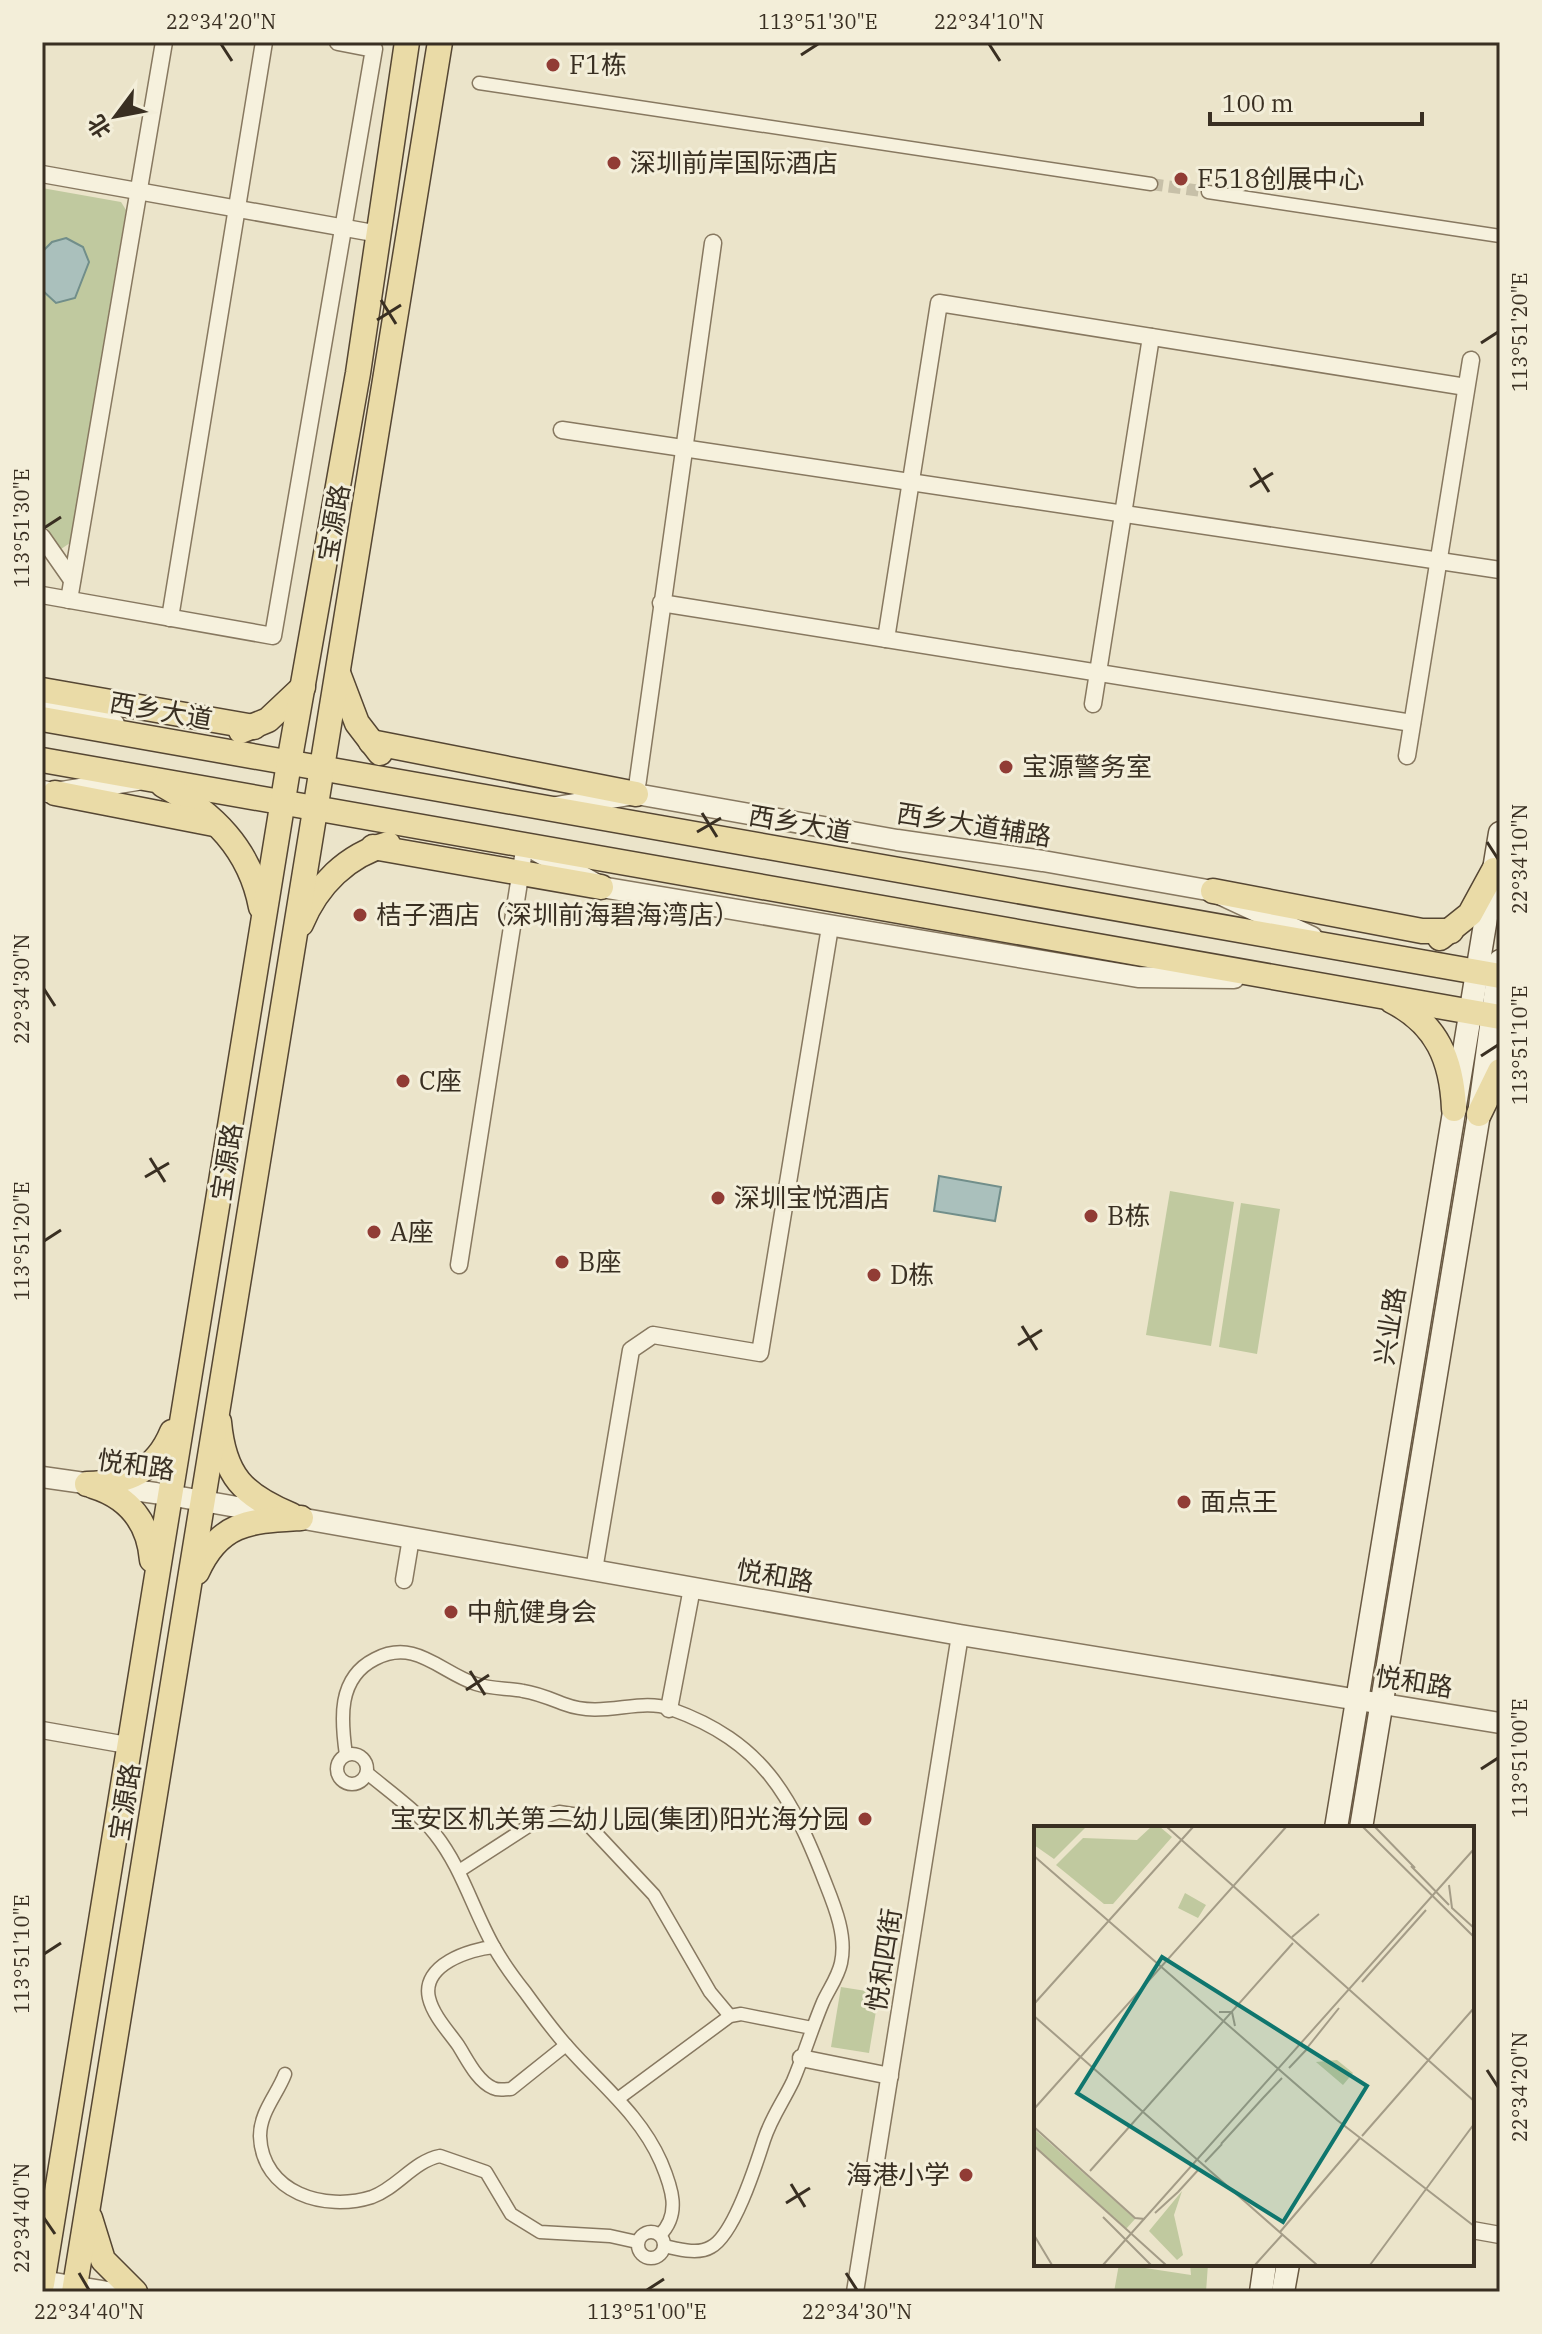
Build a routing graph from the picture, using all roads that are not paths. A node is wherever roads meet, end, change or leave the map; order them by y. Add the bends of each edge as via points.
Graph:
1 (164, 42) edge
2 (264, 42) edge
3 (338, 42) edge
4 (407, 42) edge
5 (440, 42) edge
6 (479, 83) dead end
7 (42, 174) edge
8 (1151, 184) tunnel mouth
9 (139, 192) junction
10 (1208, 192) tunnel mouth
11 (236, 209) junction
12 (343, 228) junction
13 (379, 234) junction
14 (1500, 236) edge
15 (713, 243) dead end
16 (1151, 337) junction
17 (1471, 360) dead end
18 (1466, 387) junction
19 (562, 430) dead end
20 (684, 448) junction
21 (911, 482) junction
22 (1123, 514) junction
23 (42, 537) edge
24 (1438, 561) junction
25 (1500, 570) edge
26 (72, 580) junction
27 (42, 595) edge
28 (69, 600) junction
29 (661, 603) junction
30 (170, 618) junction
31 (314, 624) junction
32 (344, 630) junction
33 (886, 639) junction
34 (337, 669) junction
35 (1098, 673) junction
36 (303, 687) junction
37 (42, 690) edge
38 (42, 698) edge
39 (1093, 704) dead end
40 (42, 719) edge
41 (1412, 723) junction
42 (254, 727) junction
43 (152, 737) junction
44 (371, 742) junction
45 (1407, 756) dead end
46 (42, 760) edge
47 (289, 763) junction
48 (320, 768) junction
49 (150, 778) junction
50 (452, 791) junction
51 (48, 792) edge
52 (636, 794) junction
53 (283, 802) junction
54 (314, 807) junction
55 (548, 808) junction
56 (218, 825) junction
57 (454, 832) junction
58 (1500, 833) edge
59 (525, 844) junction
60 (373, 847) junction
61 (1494, 870) junction
62 (519, 872) junction
63 (601, 887) junction
64 (1213, 891) junction
65 (830, 927) junction
66 (1451, 931) junction
67 (1334, 947) junction
68 (259, 950) junction
69 (290, 952) junction
70 (1371, 954) junction
71 (1494, 971) edge
72 (1290, 979) junction
73 (1376, 992) junction
74 (1487, 1014) edge
75 (1500, 1071) edge
76 (1454, 1109) junction
77 (1479, 1114) junction
78 (459, 1265) dead end
79 (188, 1380) junction
80 (217, 1396) junction
81 (42, 1477) edge
82 (87, 1484) junction
83 (169, 1495) junction
84 (202, 1501) junction
85 (301, 1518) junction
86 (411, 1538) junction
87 (594, 1570) junction
88 (404, 1580) dead end
89 (153, 1587) junction
90 (692, 1588) junction
91 (185, 1608) junction
92 (960, 1635) junction
93 (1357, 1699) junction
94 (1381, 1703) junction
95 (669, 1709) junction
96 (1500, 1723) edge
97 (42, 1730) edge
98 (127, 1745) junction
99 (346, 1755) junction
100 (367, 1773) junction
101 (1336, 1826) edge
102 (1361, 1826) edge
103 (459, 1871) junction
104 (494, 1947) junction
105 (730, 2016) junction
106 (812, 2028) junction
107 (566, 2045) junction
108 (801, 2058) junction
109 (285, 2074) dead end
110 (890, 2076) junction
111 (619, 2098) junction
112 (92, 2186) junction
113 (57, 2195) junction
114 (42, 2227) edge
115 (1474, 2230) edge
116 (1500, 2235) edge
117 (662, 2240) junction
118 (637, 2242) junction
119 (1265, 2266) edge
120 (1288, 2266) edge
121 (42, 2282) edge
122 (74, 2289) edge
123 (108, 2292) edge
124 (135, 2292) edge
125 (855, 2292) edge
126 (1261, 2292) edge
127 (1283, 2292) edge

1 - 9 street
2 - 11 street
3 - 12 street via 374,49
4 - 13 main road, 宝源路
5 - 32 main road, 宝源路
6 - 8 street
7 - 9 street
9 - 11 street
9 - 26 street
10 - 14 street
11 - 12 street
11 - 30 street
12 - 13 street
12 - 30 street via 273,636
13 - 31 main road, 宝源路
15 - 20 street
16 - 18 street
16 - 21 street via 939,303
16 - 22 street
17 - 18 street
18 - 24 street
19 - 20 street
20 - 21 street
20 - 29 street
21 - 22 street
21 - 33 street
22 - 24 street
22 - 35 street
23 - 26 street
24 - 25 street
24 - 41 street
26 - 28 street
27 - 28 street
28 - 30 street
29 - 33 street
29 - 52 street
31 - 32 main road via 325,643 335,642
31 - 36 main road, 宝源路
32 - 34 main road, 宝源路
33 - 35 street
34 - 44 main road via 357,723
34 - 48 main road, 宝源路
35 - 39 street
35 - 41 street
36 - 42 main road via 281,711
36 - 47 main road, 宝源路
37 - 42 main road
38 - 43 street
40 - 43 main road, 西乡大道
41 - 45 street
42 - 43 main road via 216,735
43 - 47 main road, 西乡大道
44 - 50 main road via 398,767
44 - 52 main road
46 - 49 main road
47 - 48 main road, 西乡大道
47 - 53 main road, 宝源路
48 - 50 main road, 西乡大道
48 - 54 main road, 宝源路
49 - 51 street
49 - 53 main road
49 - 56 main road
50 - 55 main road, 西乡大道
51 - 56 main road
52 - 55 street, 西乡大道辅路
52 - 64 street, 西乡大道辅路
53 - 54 main road
53 - 68 main road, 宝源路
54 - 57 main road
54 - 69 main road, 宝源路
55 - 67 main road, 西乡大道
56 - 68 main road via 235,841 257,886
57 - 59 main road
57 - 60 main road
58 - 61 main road, 兴业路
59 - 62 street
59 - 63 street
59 - 72 main road
60 - 62 main road
60 - 69 main road via 337,870 321,888
61 - 66 main road via 1478,903
61 - 71 main road, 兴业路
62 - 63 main road
62 - 78 street
63 - 65 street
64 - 66 main road via 1422,931
64 - 67 street, 西乡大道辅路
65 - 72 street via 1138,977
65 - 87 street via 760,1353 653,1335 631,1350
66 - 70 main road via 1410,951
67 - 70 main road, 西乡大道
68 - 79 main road, 宝源路
69 - 80 main road, 宝源路
70 - 71 main road, 西乡大道
71 - 74 main road, 兴业路
72 - 73 main road
73 - 74 main road
73 - 76 main road via 1406,1008 1435,1034 1450,1067
74 - 76 main road, 兴业路
74 - 77 main road, 兴业路
75 - 77 main road
76 - 93 main road, 兴业路
77 - 94 main road, 兴业路
79 - 82 main road via 173,1431 154,1464 127,1480
79 - 83 main road, 宝源路
80 - 84 main road, 宝源路
80 - 85 main road via 225,1453 239,1484 251,1496
81 - 82 street, 悦和路
82 - 83 street, 悦和路
82 - 89 main road via 120,1498 141,1521 152,1556
83 - 84 street, 悦和路
83 - 89 main road, 宝源路
84 - 85 street, 悦和路
84 - 91 main road, 宝源路
85 - 86 street, 悦和路
85 - 91 main road via 264,1520 227,1531 205,1554
86 - 87 street, 悦和路
86 - 88 street
87 - 90 street, 悦和路
89 - 98 main road, 宝源路
90 - 92 street, 悦和路
90 - 95 street
91 - 112 main road, 宝源路
92 - 93 street, 悦和路
92 - 110 street, 悦和四街
93 - 94 street, 悦和路
93 - 101 main road, 兴业路
94 - 96 street, 悦和路
94 - 102 main road, 兴业路
95 - 99 street via 577,1709 525,1691 475,1684 429,1658 393,1653 362,1669 345,1695 341,1711
95 - 106 street via 719,1732 772,1774 809,1842 843,1937 840,1969
97 - 98 street
98 - 113 main road, 宝源路
99 - 100 street via 360,1756
99 - 100 street via 337,1769 342,1780 355,1784
100 - 103 street via 435,1834
103 - 104 street
103 - 105 street via 541,1818 559,1812 579,1815 654,1895 710,1992
104 - 107 street
104 - 107 street via 457,1956 429,1987 435,2012 480,2078 490,2087 511,2089
105 - 106 street
105 - 111 street
106 - 108 street
107 - 111 street
108 - 110 street
108 - 117 street via 723,2236 702,2251
109 - 118 street via 263,2116 260,2137 274,2175 295,2194 348,2202 373,2197 440,2156 486,2172 511,2214 540,2232 589,2233
110 - 125 street, 悦和四街
111 - 117 street via 661,2160 672,2191 674,2210
112 - 122 main road, 宝源路
112 - 124 main road via 95,2242 112,2273
113 - 114 main road
113 - 121 main road, 宝源路
115 - 116 street
117 - 118 street via 647,2232
117 - 118 street via 660,2255 652,2258 639,2252
119 - 126 main road
120 - 127 main road
121 - 122 street
122 - 123 street

